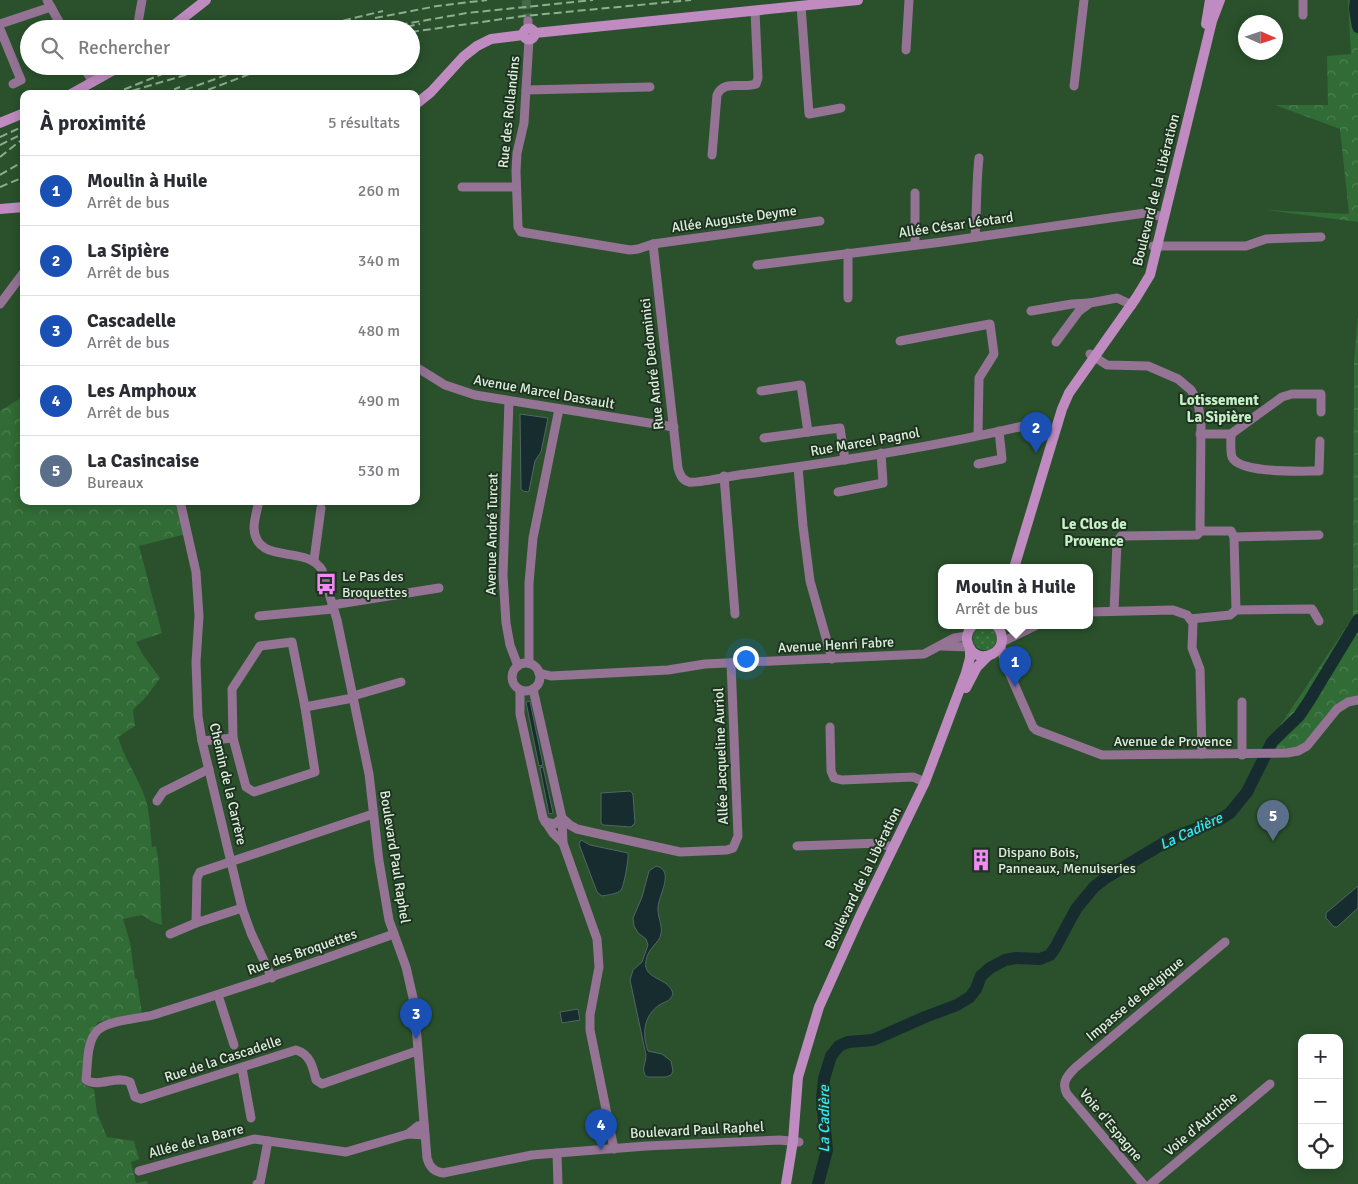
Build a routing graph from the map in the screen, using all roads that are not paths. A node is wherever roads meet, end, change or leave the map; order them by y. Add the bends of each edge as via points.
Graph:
1 (142, 0) edge
2 (206, 0) edge
3 (858, 0) edge
4 (909, 0) edge
5 (1084, 0) edge
6 (1210, 0) edge
7 (1220, 0) edge
8 (1303, 0) edge
9 (49, 4) edge
10 (801, 6) junction
11 (755, 10) junction
12 (1304, 15) dead end
13 (57, 20) edge
14 (139, 20) edge
15 (181, 20) edge
16 (0, 24) edge
17 (0, 30) edge
18 (529, 31) junction
19 (906, 50) dead end
20 (88, 75) edge
21 (105, 75) edge
22 (93, 82) junction
23 (13, 84) dead end
24 (1074, 86) dead end
25 (650, 87) dead end
26 (78, 90) edge
27 (526, 90) junction
28 (420, 101) edge
29 (841, 108) dead end
30 (20, 115) edge
31 (0, 123) edge
32 (712, 155) dead end
33 (979, 158) dead end
34 (462, 187) dead end
35 (516, 187) junction
36 (915, 193) dead end
37 (20, 207) edge
38 (0, 209) edge
39 (1162, 216) junction
40 (820, 221) dead end
41 (975, 237) junction
42 (1321, 237) dead end
43 (653, 244) junction
44 (916, 245) junction
45 (1155, 246) junction
46 (848, 253) junction
47 (757, 265) dead end
48 (20, 277) edge
49 (848, 298) dead end
50 (1090, 303) junction
51 (1129, 303) junction
52 (0, 304) edge
53 (1031, 311) dead end
54 (900, 341) dead end
55 (1056, 342) dead end
56 (1092, 356) junction
57 (420, 369) edge
58 (761, 391) dead end
59 (509, 401) junction
60 (558, 409) junction
61 (1321, 412) dead end
62 (674, 427) junction
63 (999, 431) junction
64 (1053, 431) junction
65 (808, 432) junction
66 (1200, 434) junction
67 (1231, 434) junction
68 (978, 436) junction
69 (764, 438) dead end
70 (1320, 441) dead end
71 (881, 454) junction
72 (845, 460) junction
73 (978, 464) dead end
74 (798, 467) junction
75 (724, 476) junction
76 (684, 480) joint
77 (838, 492) dead end
78 (181, 505) edge
79 (258, 505) edge
80 (321, 508) dead end
81 (1202, 530) junction
82 (1319, 535) dead end
83 (1234, 537) junction
84 (314, 560) junction
85 (1008, 564) edge
86 (1015, 564) edge
87 (439, 588) dead end
88 (333, 607) junction
89 (1236, 610) junction
90 (1114, 611) junction
91 (1093, 612) edge
92 (735, 614) dead end
93 (259, 616) dead end
94 (1190, 618) junction
95 (1319, 621) dead end
96 (972, 629) edge
97 (1028, 629) edge
98 (1000, 637) edge
99 (969, 644) junction
100 (990, 655) junction
101 (832, 659) junction
102 (1004, 661) junction
103 (528, 663) junction
104 (731, 664) junction
105 (518, 666) junction
106 (537, 681) junction
107 (401, 682) dead end
108 (520, 690) junction
109 (353, 697) junction
110 (1358, 700) edge
111 (1242, 702) dead end
112 (305, 707) junction
113 (949, 719) junction
114 (830, 727) dead end
115 (233, 738) junction
116 (202, 741) junction
117 (1202, 754) junction
118 (1242, 754) junction
119 (209, 770) junction
120 (925, 782) junction
121 (157, 801) dead end
122 (373, 814) junction
123 (562, 818) junction
124 (545, 822) junction
125 (563, 843) junction
126 (797, 846) dead end
127 (893, 848) junction
128 (231, 861) junction
129 (242, 908) junction
130 (196, 924) junction
131 (170, 934) dead end
132 (394, 934) junction
133 (1225, 942) dead end
134 (272, 978) junction
135 (218, 995) junction
136 (234, 1045) dead end
137 (417, 1051) junction
138 (242, 1068) junction
139 (86, 1080) joint
140 (1065, 1080) joint
141 (1270, 1084) dead end
142 (251, 1118) dead end
143 (424, 1125) junction
144 (408, 1134) junction
145 (425, 1135) junction
146 (268, 1141) junction
147 (796, 1142) junction
148 (614, 1149) junction
149 (557, 1153) junction
150 (139, 1171) dead end
151 (257, 1184) edge
152 (558, 1184) edge
153 (787, 1184) edge
154 (1143, 1184) edge
155 (1151, 1184) edge

1 - 14 street
2 - 15 street
3 - 10 street
4 - 19 street
5 - 24 street
6 - 39 street, Boulevard de la Libération
7 - 39 street, Boulevard de la Libération
8 - 12 street
9 - 13 street
9 - 16 street
10 - 11 street
10 - 29 street via 809,114
11 - 18 street
11 - 32 street via 758,78 756,84 728,86 719,91
17 - 23 street via 22,80
18 - 27 street, Rue des Rollandins
18 - 28 street via 491,39 477,46
20 - 22 street
21 - 22 street
22 - 26 street
25 - 27 street
27 - 35 street, Rue des Rollandins
30 - 31 street
33 - 41 street
34 - 35 street
35 - 43 street, Rue des Rollandins via 518,227 523,233 633,250
36 - 44 street
37 - 38 street
39 - 41 street, Allée César Léotard via 1146,213
39 - 45 street, Boulevard de la Libération
40 - 43 street, Allée Auguste Deyme
41 - 44 street, Allée César Léotard
42 - 45 street via 1266,239 1251,246
43 - 62 street, Rue André Dedominici
44 - 46 street, Allée César Léotard
45 - 51 street, Boulevard de la Libération
46 - 47 street, Allée César Léotard
46 - 49 street
48 - 52 street
50 - 51 street via 1117,298
50 - 53 street
50 - 55 street via 1078,311
51 - 56 street, Boulevard de la Libération
54 - 68 street via 990,324 994,354 978,378
56 - 64 street, Boulevard de la Libération via 1064,390
56 - 66 street via 1107,364 1148,366 1178,379 1191,390 1198,402
57 - 59 street, Avenue Marcel Dassault via 454,389
58 - 65 street via 801,385
59 - 60 street, Avenue Marcel Dassault
59 - 105 street, Avenue André Turcat via 503,575 506,623
60 - 62 street, Avenue Marcel Dassault
60 - 103 street via 533,538 528,598
61 - 67 street via 1321,394 1292,394
62 - 76 street, Rue André Dedominici via 678,468
63 - 64 street, Rue Marcel Pagnol via 1028,425
63 - 68 street, Rue Marcel Pagnol
63 - 73 street via 1002,459
64 - 85 street, Boulevard de la Libération
64 - 86 street, Boulevard de la Libération
65 - 69 street
65 - 72 street via 840,428
66 - 67 street
66 - 81 street
67 - 70 street via 1232,456 1236,462 1260,470 1319,471
68 - 71 street, Rue Marcel Pagnol
71 - 72 street, Rue Marcel Pagnol
71 - 77 street via 883,483
72 - 74 street, Rue Marcel Pagnol
74 - 75 street, Rue Marcel Pagnol
74 - 101 street via 810,581
75 - 76 street, Rue Marcel Pagnol via 693,482
75 - 92 street
78 - 116 street, Chemin de la Carrère via 196,572 196,662
79 - 84 street via 254,527 259,543 265,549
80 - 84 street
81 - 83 street via 1231,531
81 - 90 street via 1197,536 1121,536 1117,542
82 - 83 street
83 - 89 street
84 - 88 street, Boulevard Paul Raphel via 322,570
87 - 88 street
88 - 93 street
88 - 109 street, Boulevard Paul Raphel
89 - 94 street via 1230,615
89 - 95 street via 1312,609
90 - 91 street
90 - 94 street via 1173,610
94 - 117 street via 1193,623 1192,648 1200,669
96 - 99 street, Boulevard de la Libération
97 - 98 street via 1013,637
98 - 100 street, Boulevard de la Libération
98 - 102 street, Avenue de Provence
99 - 100 street via 978,655
99 - 101 street, Avenue Henri Fabre via 954,638 924,654
99 - 113 street, Boulevard de la Libération via 970,658
100 - 102 street
100 - 113 street, Boulevard de la Libération via 977,667
101 - 104 street, Avenue Henri Fabre
102 - 117 street, Avenue de Provence via 1033,727 1039,732 1102,755
103 - 105 street
103 - 106 street via 537,668
104 - 106 street, Avenue Henri Fabre via 551,676
104 - 123 street, Allée Jacqueline Auriol via 738,836 733,848 671,851 578,829
105 - 108 street via 512,672 512,681
106 - 108 street via 525,691
106 - 123 street
107 - 109 street
108 - 124 street via 520,714
109 - 112 street
109 - 122 street, Boulevard Paul Raphel
110 - 118 street, Avenue de Provence via 1337,709 1302,749 1292,753
111 - 118 street
112 - 115 street via 315,772 254,792 246,787
112 - 115 street via 292,642 260,646 232,689
113 - 120 street, Boulevard de la Libération
114 - 120 street via 834,778 913,777
115 - 116 street
116 - 119 street, Chemin de la Carrère
117 - 118 street, Avenue de Provence
119 - 121 street via 163,792
119 - 128 street, Chemin de la Carrère
120 - 127 street, Boulevard de la Libération
122 - 128 street
122 - 132 street, Boulevard Paul Raphel via 385,898
123 - 124 street via 555,824
123 - 125 street
124 - 125 street
125 - 148 street via 597,939 599,967 590,1030
126 - 127 street via 881,843
127 - 147 street, Boulevard de la Libération via 819,1007 798,1077
128 - 129 street, Chemin de la Carrère
128 - 130 street via 200,872 197,878
129 - 130 street
129 - 134 street, Chemin de la Carrère
130 - 131 street
132 - 134 street, Rue des Broquettes
132 - 137 street, Boulevard Paul Raphel via 414,1002
133 - 140 street, Impasse de Belgique via 1075,1068
134 - 135 street, Rue des Broquettes
135 - 136 street
135 - 139 street, Rue des Broquettes via 144,1018 104,1026 96,1031 90,1042
137 - 138 street, Rue de la Cascadelle via 322,1084 316,1080 310,1059 304,1052 296,1050
137 - 143 street, Boulevard Paul Raphel
138 - 139 street, Rue de la Cascadelle via 141,1099 135,1098 130,1082 124,1079 92,1084
138 - 142 street
140 - 154 street, Voie d'Espagne via 1067,1094
141 - 155 street, Voie d'Autriche
143 - 144 street, Allée de la Barre
143 - 145 street, Boulevard Paul Raphel
144 - 145 street, Allée de la Barre
144 - 146 street, Allée de la Barre via 346,1152
145 - 149 street, Boulevard Paul Raphel via 428,1162 440,1173
146 - 150 street, Allée de la Barre via 254,1139
146 - 151 street via 260,1183
147 - 148 street, Boulevard Paul Raphel via 780,1140
147 - 153 street, Boulevard de la Libération
148 - 149 street, Boulevard Paul Raphel
149 - 152 street

